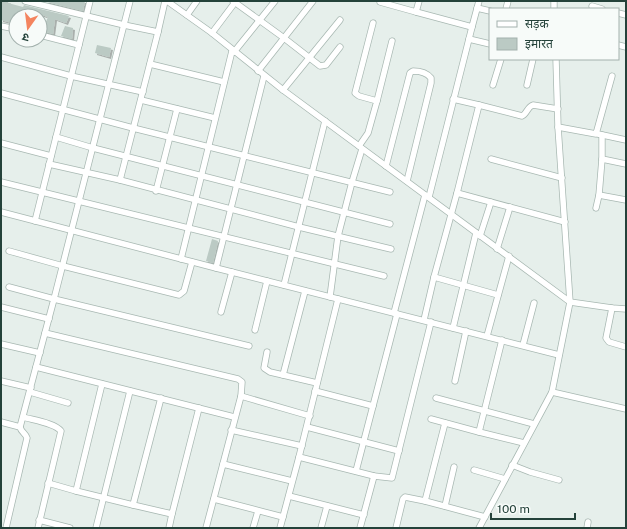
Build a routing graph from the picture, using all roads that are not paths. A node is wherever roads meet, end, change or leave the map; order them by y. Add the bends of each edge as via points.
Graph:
1 (26, 1) edge
2 (90, 1) edge
3 (130, 1) edge
4 (166, 1) edge
5 (197, 1) edge
6 (235, 1) edge
7 (274, 1) edge
8 (313, 1) edge
9 (379, 1) edge
10 (419, 1) edge
11 (479, 1) edge
12 (592, 6) dead end
13 (477, 8) junction
14 (599, 8) edge
15 (489, 11) edge
16 (416, 12) junction
17 (186, 15) junction
18 (87, 16) junction
19 (259, 20) junction
20 (340, 20) dead end
21 (373, 23) dead end
22 (124, 25) junction
23 (472, 27) junction
24 (158, 32) junction
25 (212, 33) junction
26 (48, 38) edge
27 (284, 38) junction
28 (469, 39) junction
29 (392, 41) dead end
30 (489, 44) edge
31 (79, 45) junction
32 (340, 47) dead end
33 (233, 51) junction
34 (1, 57) edge
35 (309, 58) junction
36 (501, 60) edge
37 (533, 60) edge
38 (554, 60) edge
39 (150, 64) junction
40 (258, 71) junction
41 (72, 76) junction
42 (264, 76) junction
43 (612, 76) dead end
44 (224, 82) junction
45 (109, 85) junction
46 (494, 85) dead end
47 (526, 85) dead end
48 (283, 90) junction
49 (143, 92) junction
50 (1, 93) edge
51 (453, 99) junction
52 (141, 100) junction
53 (377, 101) junction
54 (479, 106) junction
55 (63, 109) junction
56 (177, 109) junction
57 (558, 109) junction
58 (215, 118) junction
59 (100, 119) junction
60 (325, 121) junction
61 (558, 127) junction
62 (133, 128) junction
63 (599, 134) junction
64 (56, 137) junction
65 (170, 137) junction
66 (626, 140) edge
67 (1, 143) edge
68 (209, 146) junction
69 (92, 148) junction
70 (361, 148) junction
71 (51, 156) junction
72 (244, 156) junction
73 (126, 157) junction
74 (492, 159) dead end
75 (602, 159) junction
76 (49, 164) junction
77 (626, 164) edge
78 (162, 166) junction
79 (386, 166) junction
80 (86, 172) junction
81 (312, 173) junction
82 (201, 176) junction
83 (562, 178) junction
84 (120, 180) junction
85 (407, 181) junction
86 (1, 182) edge
87 (352, 182) junction
88 (236, 185) junction
89 (156, 191) junction
90 (390, 192) dead end
91 (42, 193) junction
92 (457, 193) junction
93 (599, 195) junction
94 (427, 196) junction
95 (626, 200) edge
96 (79, 201) junction
97 (195, 201) junction
98 (305, 202) junction
99 (491, 202) junction
100 (510, 207) junction
101 (230, 208) junction
102 (596, 208) dead end
103 (1, 212) edge
104 (344, 212) junction
105 (451, 214) junction
106 (35, 221) junction
107 (565, 222) junction
108 (390, 224) dead end
109 (188, 227) junction
110 (299, 227) junction
111 (72, 231) junction
112 (478, 235) junction
113 (224, 236) junction
114 (338, 236) junction
115 (392, 249) dead end
116 (497, 249) junction
117 (9, 251) dead end
118 (292, 254) junction
119 (509, 256) junction
120 (181, 259) junction
121 (192, 262) junction
122 (334, 263) junction
123 (63, 266) junction
124 (216, 268) junction
125 (232, 272) junction
126 (384, 276) dead end
127 (434, 277) junction
128 (267, 281) junction
129 (284, 285) junction
130 (463, 285) junction
131 (9, 287) dead end
132 (305, 291) junction
133 (498, 295) junction
134 (330, 297) junction
135 (54, 299) junction
136 (338, 299) junction
137 (570, 302) junction
138 (534, 303) dead end
139 (1, 307) edge
140 (612, 308) junction
141 (626, 309) edge
142 (221, 312) dead end
143 (396, 313) junction
144 (49, 319) junction
145 (424, 320) junction
146 (431, 322) junction
147 (453, 328) junction
148 (255, 330) dead end
149 (466, 331) junction
150 (45, 332) junction
151 (487, 336) junction
152 (502, 340) junction
153 (1, 344) edge
154 (249, 346) dead end
155 (523, 346) junction
156 (626, 347) edge
157 (267, 352) dead end
158 (40, 353) junction
159 (559, 354) junction
160 (36, 368) junction
161 (283, 375) junction
162 (1, 381) edge
163 (455, 381) dead end
164 (102, 384) junction
165 (317, 384) junction
166 (30, 390) junction
167 (130, 391) junction
168 (315, 391) junction
169 (552, 392) junction
170 (241, 396) junction
171 (161, 398) junction
172 (436, 398) dead end
173 (68, 403) dead end
174 (373, 406) junction
175 (199, 408) junction
176 (626, 409) edge
177 (485, 411) junction
178 (310, 416) junction
179 (23, 417) junction
180 (234, 417) junction
181 (431, 419) dead end
182 (1, 422) edge
183 (445, 423) junction
184 (534, 424) junction
185 (20, 427) junction
186 (307, 427) junction
187 (231, 430) junction
188 (479, 432) junction
189 (364, 442) junction
190 (524, 443) junction
191 (302, 446) junction
192 (399, 451) junction
193 (299, 457) junction
194 (222, 464) junction
195 (512, 465) junction
196 (454, 467) dead end
197 (474, 470) dead end
198 (356, 471) junction
199 (374, 476) junction
200 (505, 478) junction
201 (559, 480) dead end
202 (292, 481) junction
203 (48, 483) junction
204 (76, 491) junction
205 (288, 496) junction
206 (104, 498) junction
207 (214, 499) junction
208 (425, 501) junction
209 (133, 505) junction
210 (327, 506) junction
211 (445, 506) junction
212 (258, 511) junction
213 (172, 514) junction
214 (364, 515) junction
215 (283, 517) junction
216 (485, 517) junction
217 (39, 520) junction
218 (6, 528) edge
219 (38, 528) edge
220 (70, 528) edge
221 (96, 528) edge
222 (169, 528) edge
223 (206, 528) edge
224 (253, 528) edge
225 (280, 528) edge
226 (321, 528) edge
227 (360, 528) edge
228 (396, 528) edge
229 (479, 528) edge

1 - 18 street
2 - 18 street
3 - 22 street
4 - 17 street
4 - 24 street
5 - 17 street
6 - 19 street
6 - 25 street
7 - 19 street
8 - 27 street
9 - 16 street
10 - 16 street
11 - 13 street
12 - 14 street
13 - 15 street
13 - 23 street
16 - 23 street
17 - 25 street
18 - 22 street
18 - 31 street
19 - 27 street
19 - 33 street
20 - 35 street
21 - 53 street via 354,93
22 - 24 street
22 - 45 street
23 - 28 street
24 - 39 street
25 - 33 street
26 - 31 street
27 - 35 street
27 - 40 street
28 - 30 street
28 - 51 street
29 - 53 street
31 - 41 street
32 - 35 street via 324,66
33 - 40 street
33 - 44 street
34 - 41 street
35 - 48 street
36 - 46 street
37 - 47 street
38 - 57 street
39 - 44 street
39 - 49 street
40 - 42 street
41 - 45 street
41 - 55 street
42 - 48 street
42 - 72 street
43 - 63 street
44 - 58 street
45 - 49 street
45 - 59 street
48 - 60 street
49 - 52 street
50 - 55 street
51 - 54 street
51 - 94 street
52 - 56 street
52 - 62 street
53 - 70 street
54 - 57 street via 522,116 533,105
54 - 92 street
55 - 59 street
55 - 64 street
56 - 58 street
56 - 65 street
57 - 61 street
58 - 68 street
59 - 62 street
59 - 69 street
60 - 70 street
60 - 81 street
61 - 63 street
61 - 83 street
62 - 65 street
62 - 73 street
63 - 66 street
63 - 75 street
64 - 69 street
64 - 71 street
65 - 68 street
65 - 78 street
67 - 71 street
68 - 72 street
68 - 82 street
69 - 73 street
69 - 80 street
70 - 79 street
70 - 87 street
71 - 76 street
72 - 81 street
72 - 88 street
73 - 78 street
73 - 84 street
74 - 83 street
75 - 77 street
75 - 93 street
76 - 80 street
76 - 91 street
78 - 82 street
78 - 89 street
79 - 85 street
79 - 85 street via 410,73 415,71 428,74 431,83
80 - 84 street
80 - 96 street
81 - 87 street
81 - 98 street
82 - 88 street
82 - 97 street
83 - 107 street
84 - 89 street
85 - 94 street
86 - 91 street
87 - 90 street
87 - 104 street
88 - 98 street
88 - 101 street
89 - 97 street
91 - 96 street
91 - 106 street
92 - 99 street
92 - 105 street
93 - 95 street
93 - 102 street
94 - 105 street
94 - 143 street
96 - 109 street
96 - 111 street
97 - 101 street
97 - 109 street
98 - 104 street
98 - 110 street
99 - 100 street
99 - 112 street
100 - 107 street
100 - 116 street
101 - 110 street
101 - 113 street
103 - 106 street
104 - 108 street
104 - 114 street
105 - 112 street
105 - 127 street
106 - 111 street
107 - 137 street
109 - 113 street
109 - 120 street
110 - 114 street
110 - 118 street
111 - 120 street
111 - 123 street
112 - 116 street
112 - 130 street
113 - 118 street
113 - 124 street
114 - 115 street
114 - 122 street
116 - 119 street
117 - 123 street
118 - 122 street
118 - 129 street
119 - 133 street
119 - 137 street
120 - 121 street
121 - 123 street via 184,292 179,295
121 - 124 street
122 - 126 street
122 - 134 street
123 - 135 street
124 - 125 street
125 - 128 street
125 - 142 street
127 - 130 street
127 - 145 street
128 - 129 street
128 - 148 street
129 - 132 street
130 - 133 street
130 - 147 street
131 - 135 street
132 - 134 street
132 - 161 street
133 - 151 street
134 - 136 street
135 - 144 street
135 - 154 street
136 - 143 street
136 - 165 street
137 - 140 street
137 - 159 street
138 - 155 street
139 - 144 street
140 - 141 street
140 - 156 street via 606,338 609,342
143 - 145 street
143 - 174 street
144 - 150 street
145 - 146 street
146 - 147 street
146 - 192 street
147 - 149 street
149 - 151 street
149 - 163 street
150 - 158 street
150 - 170 street via 238,379 243,384
151 - 152 street
152 - 155 street
152 - 177 street
153 - 158 street
155 - 159 street
157 - 161 street via 264,368
158 - 160 street
159 - 169 street
160 - 164 street
160 - 166 street
161 - 165 street
162 - 166 street
164 - 167 street
164 - 204 street
165 - 168 street
166 - 173 street
166 - 179 street
167 - 171 street
167 - 206 street
168 - 174 street
168 - 178 street
169 - 176 street
169 - 184 street
170 - 178 street
170 - 180 street
171 - 175 street
171 - 209 street
172 - 177 street
174 - 189 street
175 - 180 street
175 - 213 street
177 - 184 street
177 - 188 street
178 - 186 street
179 - 185 street
179 - 203 street via 55,426 60,431
180 - 187 street
181 - 183 street
182 - 185 street
183 - 188 street
183 - 208 street
184 - 190 street
185 - 218 street via 27,438
186 - 189 street
186 - 191 street
187 - 191 street
187 - 194 street
188 - 190 street
189 - 192 street
189 - 198 street
190 - 195 street
191 - 193 street
192 - 199 street via 392,478
193 - 198 street
193 - 202 street
194 - 202 street
194 - 207 street
195 - 200 street
195 - 201 street
196 - 211 street
197 - 200 street
198 - 199 street
199 - 214 street
200 - 216 street
202 - 205 street
203 - 204 street
203 - 217 street
204 - 206 street
205 - 210 street
205 - 215 street
206 - 209 street
206 - 221 street
207 - 212 street
207 - 223 street
208 - 211 street
208 - 228 street via 405,497
209 - 213 street
210 - 214 street
210 - 226 street
211 - 216 street
212 - 215 street
212 - 224 street
213 - 222 street
214 - 227 street
215 - 225 street
216 - 229 street
217 - 219 street
217 - 220 street

